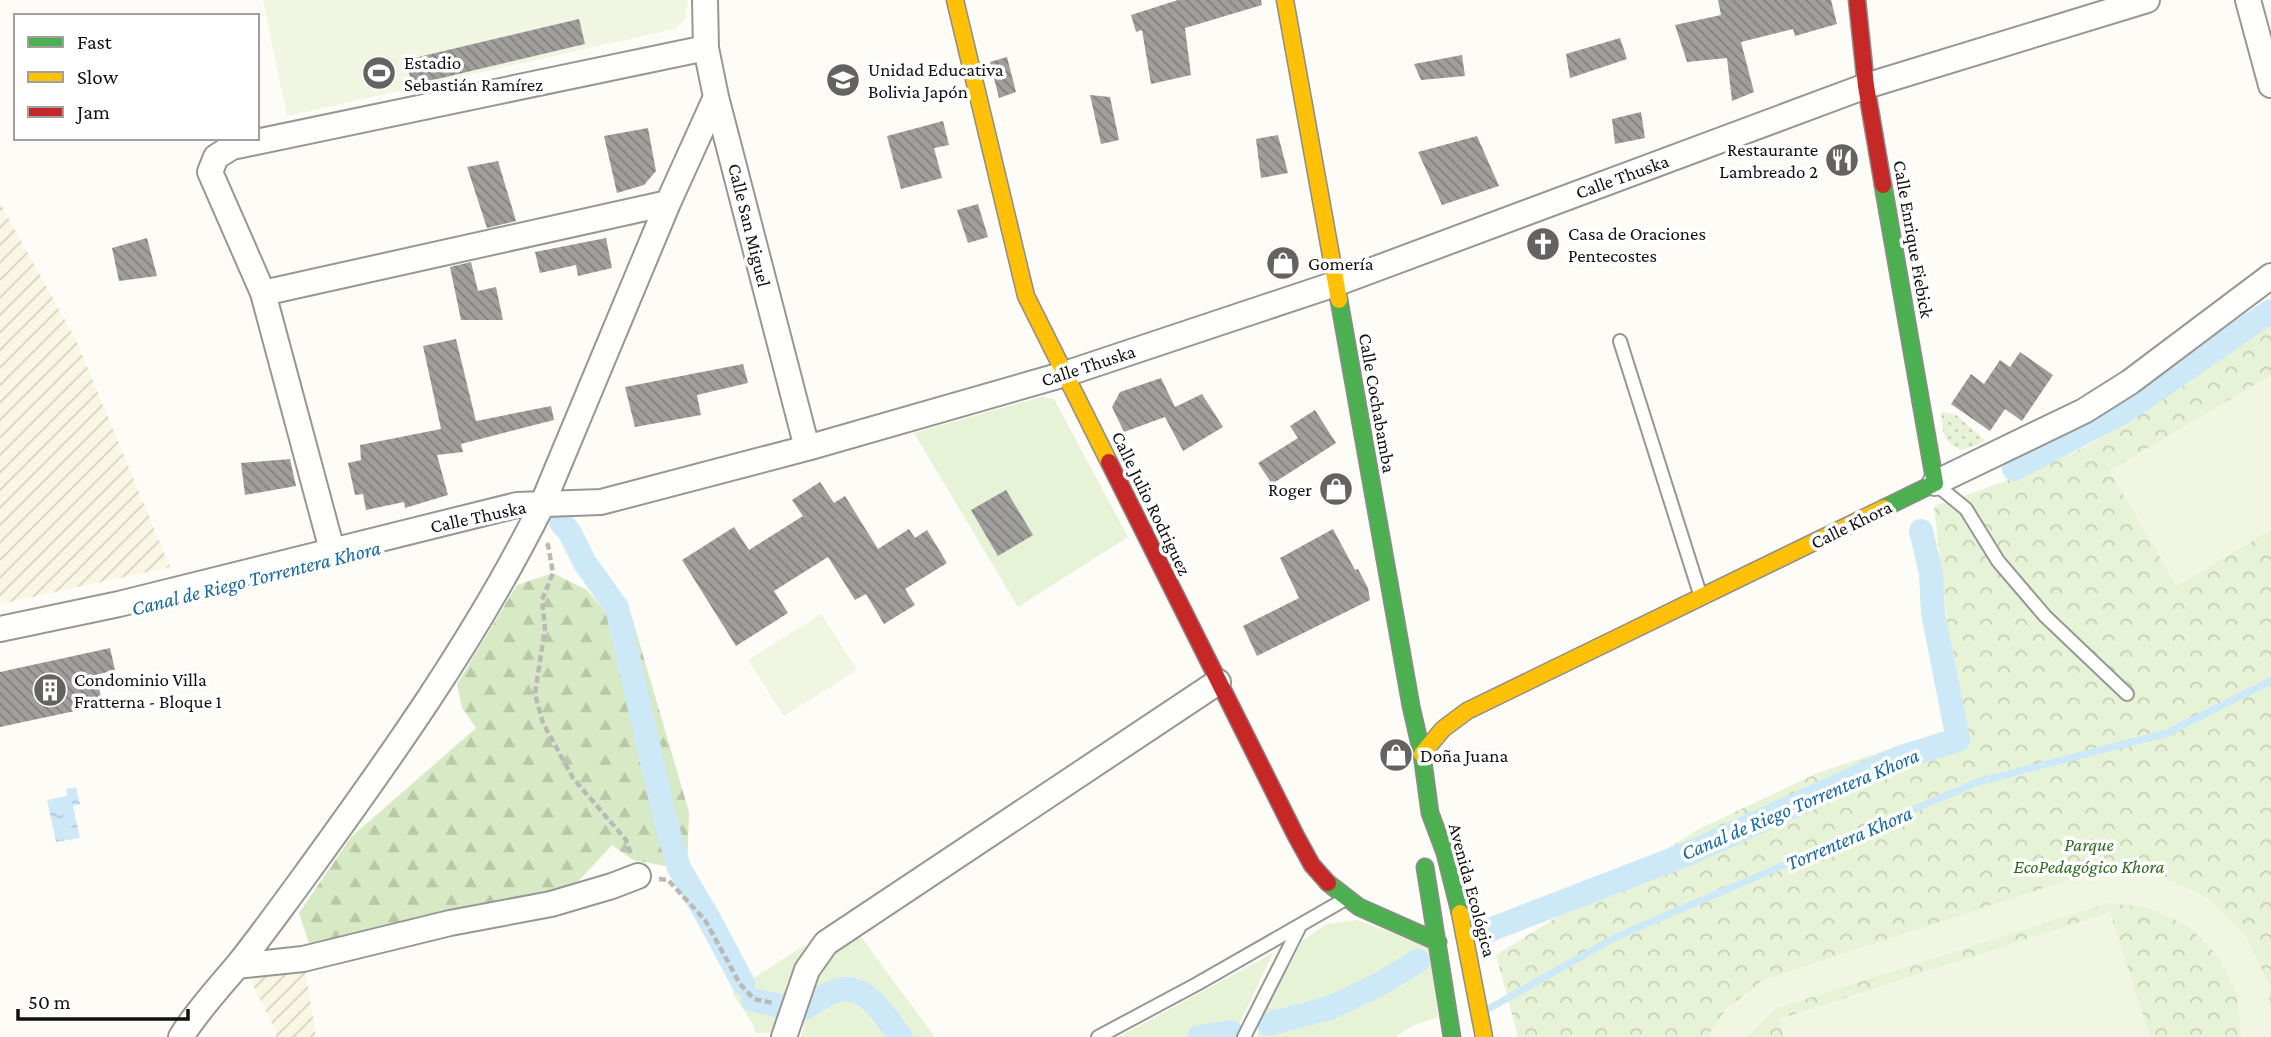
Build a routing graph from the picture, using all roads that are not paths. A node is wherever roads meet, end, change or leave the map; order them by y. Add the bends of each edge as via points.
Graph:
1 (705, 0) edge
2 (956, 0) edge
3 (1285, 0) edge
4 (1857, 0) edge
5 (2147, 0) edge
6 (2248, 0) edge
7 (706, 48) junction
8 (2271, 85) edge
9 (1866, 86) junction
10 (716, 97) junction
11 (668, 203) junction
12 (2271, 276) edge
13 (1335, 284) junction
14 (263, 293) junction
15 (1620, 341) dead end
16 (1065, 374) junction
17 (807, 448) junction
18 (1935, 484) junction
19 (542, 505) junction
20 (332, 550) junction
21 (1701, 597) junction
22 (0, 629) edge
23 (1218, 682) junction
24 (2127, 694) dead end
25 (1422, 754) junction
26 (1430, 813) junction
27 (638, 876) road end
28 (1346, 899) junction
29 (1299, 927) junction
30 (1438, 942) junction
31 (237, 965) junction
32 (1472, 972) junction
33 (181, 1037) edge
34 (784, 1037) edge
35 (1098, 1037) edge
36 (1244, 1037) edge
37 (1452, 1037) edge
38 (1484, 1037) edge

1 - 7 street, Calle San Miguel
2 - 16 main road, Calle Julio Rodriguez via 1027,296
3 - 13 main road, Calle Cochabamba
4 - 9 main road, Calle Enrique Fiebick
5 - 9 street, Calle Thuska
6 - 8 street
7 - 10 street, Calle San Miguel
7 - 14 street via 232,148 216,157 210,172
9 - 13 street, Calle Thuska
9 - 18 main road, Calle Enrique Fiebick
10 - 11 street
10 - 17 street, Calle San Miguel
11 - 14 street
11 - 19 street
12 - 18 street, Calle Khora via 2084,411
13 - 16 street, Calle Thuska
13 - 25 main road, Calle Cochabamba
14 - 20 street
15 - 21 lane
16 - 17 street, Calle Thuska
16 - 23 main road, Calle Julio Rodriguez
17 - 19 street, Calle Thuska via 601,502
18 - 21 main road, Calle Khora
18 - 24 lane via 1966,509 1998,561 2045,615
19 - 20 street, Calle Thuska via 517,505
19 - 31 street via 461,651
20 - 22 street, Calle Thuska
21 - 25 main road, Calle Khora via 1467,711 1443,729
23 - 28 main road, Calle Julio Rodriguez via 1312,864
23 - 34 street via 826,943 807,970
25 - 26 main road, Calle Cochabamba
26 - 30 main road, Avenida Ecológica via 1424,860
26 - 32 main road, Avenida Ecológica via 1445,853
27 - 31 street via 551,904 303,959
28 - 29 lane
28 - 30 main road, Calle Julio Rodriguez via 1365,913
29 - 35 lane
29 - 36 lane
30 - 32 main road, Calle Julio Rodriguez
30 - 37 main road, Avenida Ecológica
31 - 33 street
32 - 38 main road, Avenida Ecológica

